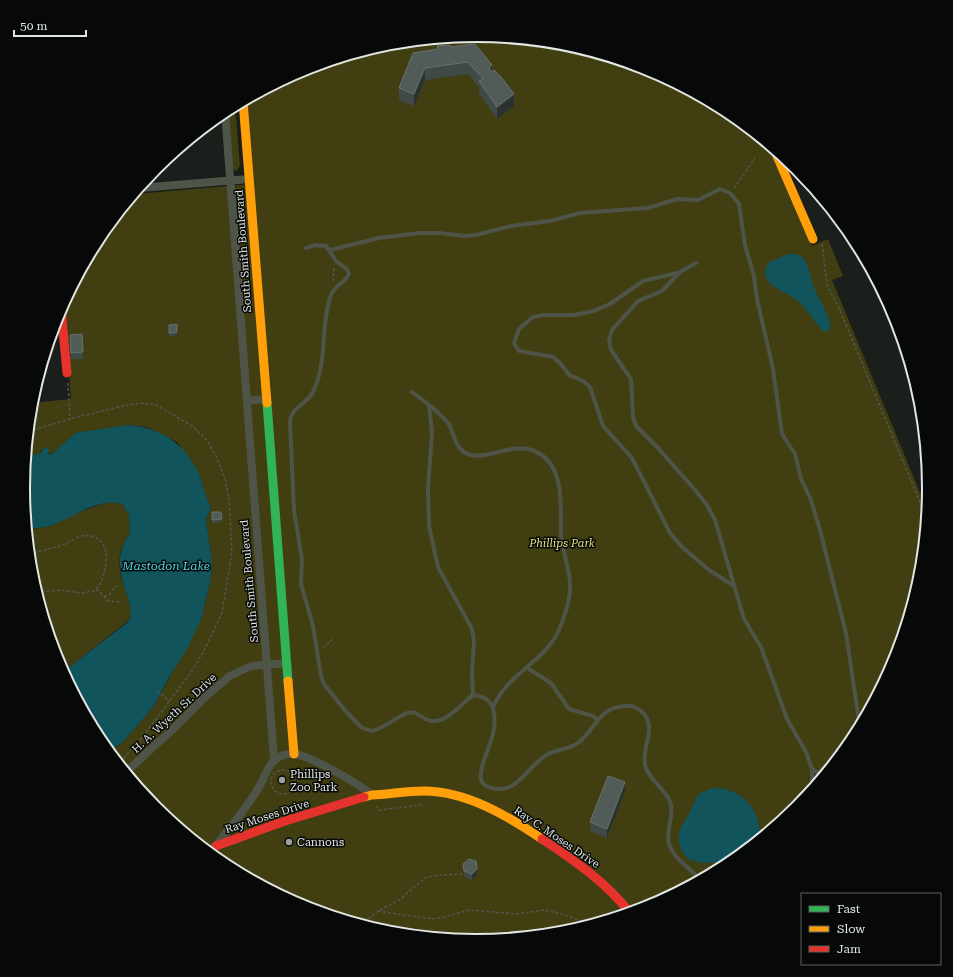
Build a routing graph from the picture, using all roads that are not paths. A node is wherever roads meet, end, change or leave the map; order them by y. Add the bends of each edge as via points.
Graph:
1 (244, 108) edge
2 (226, 119) edge
3 (780, 161) edge
4 (249, 179) junction
5 (230, 180) junction
6 (147, 187) edge
7 (817, 240) road end
8 (306, 248) dead end
9 (330, 250) junction
10 (696, 263) dead end
11 (680, 272) junction
12 (62, 323) edge
13 (67, 377) road end
14 (412, 392) dead end
15 (266, 399) junction
16 (247, 401) junction
17 (429, 405) junction
18 (734, 586) junction
19 (287, 663) junction
20 (268, 664) junction
21 (526, 668) junction
22 (473, 695) junction
23 (493, 708) junction
24 (859, 719) edge
25 (598, 720) junction
26 (294, 754) junction
27 (274, 760) junction
28 (129, 769) edge
29 (812, 769) junction
30 (820, 774) edge
31 (812, 783) edge
32 (374, 800) junction
33 (216, 846) junction
34 (213, 849) edge
35 (696, 877) edge
36 (626, 909) edge

1 - 4 street, South Smith Boulevard
2 - 5 street, South Smith Boulevard
3 - 7 street
4 - 5 street
4 - 15 street, South Smith Boulevard
5 - 6 street
5 - 16 street, South Smith Boulevard
8 - 9 lane via 322,245
9 - 22 lane via 336,261 347,269 349,274 333,291 326,317 321,362 314,391 311,397 293,412 290,422 294,510 302,560 301,584 313,626 324,684 361,727 371,731 380,729 411,712 432,722 438,720 459,709
9 - 24 lane via 379,238 419,233 470,236 580,213 648,208 677,199 698,200 720,189 730,193 740,207 745,245 774,369 782,434 795,454 801,479 815,512 838,602 852,669
10 - 11 lane
11 - 18 lane via 662,291 638,301 612,330 609,340 613,353 631,379 633,417 636,426 670,460 707,505 718,531
11 - 18 lane via 643,281 610,304 594,310 565,316 533,317 519,329 514,343 519,351 553,358 569,375 590,387 603,426 632,458 670,533 709,570
12 - 13 street
14 - 17 lane
15 - 16 street
15 - 19 street, South Smith Boulevard
16 - 20 street, South Smith Boulevard
17 - 21 lane via 449,425 458,446 465,452 478,456 510,448 533,451 549,463 558,480 562,537 570,583 568,604 556,637
17 - 22 lane via 432,432 428,489 429,526 438,567 472,629
18 - 29 lane via 744,618 761,647 787,719 806,752
19 - 20 street, H. A. Wyeth Sr. Drive
19 - 26 street, South Smith Boulevard
20 - 27 street, South Smith Boulevard
20 - 28 street, H. A. Wyeth Sr. Drive via 251,666 230,676
21 - 23 lane via 504,689
21 - 25 lane via 551,683 569,710 593,716
22 - 23 lane via 487,699
23 - 25 lane via 495,728 484,758 480,779 483,784 493,789 513,786 543,757 577,744
25 - 35 lane via 603,713 613,708 629,705 640,710 647,719 650,728 645,764 650,777 665,794 671,806 669,845 677,858
26 - 27 street via 280,756
26 - 32 street via 336,772
27 - 33 street via 259,787
29 - 30 lane
29 - 31 lane
32 - 33 street, Ray Moses Drive via 282,822
32 - 36 street, Ray C. Moses Drive via 425,791 458,796 497,812 584,867 616,894
33 - 34 street

